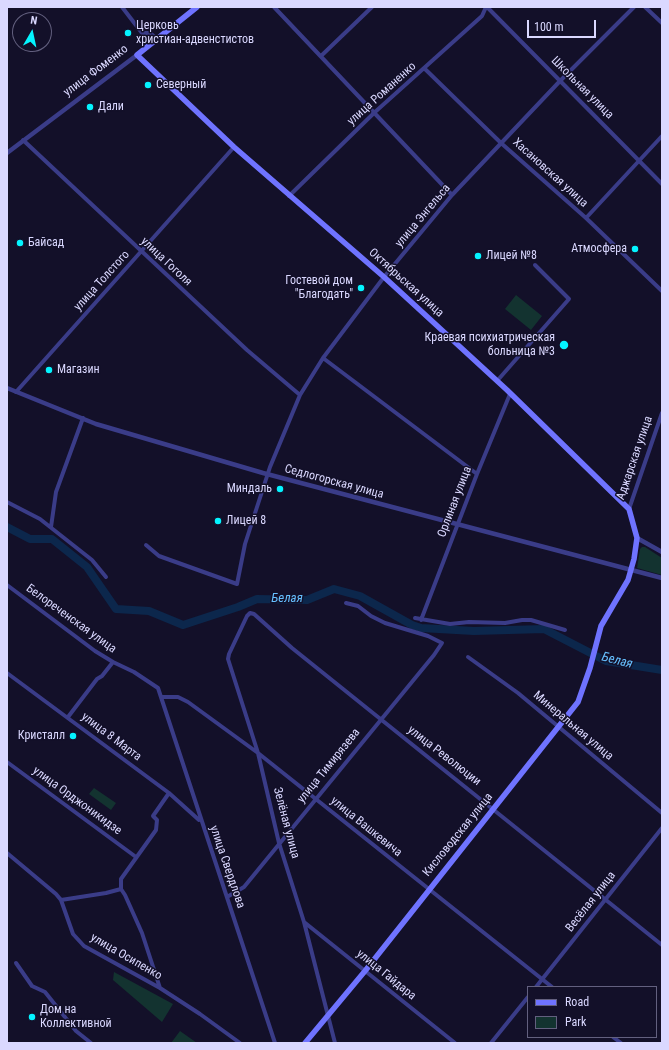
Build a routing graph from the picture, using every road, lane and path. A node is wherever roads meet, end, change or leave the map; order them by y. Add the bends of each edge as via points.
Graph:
1 (122, 7) edge
2 (197, 7) edge
3 (274, 7) edge
4 (372, 7) edge
5 (486, 7) edge
6 (634, 7) edge
7 (645, 7) edge
8 (662, 23) edge
9 (156, 38) junction
10 (137, 55) junction
11 (321, 56) junction
12 (425, 69) junction
13 (560, 81) junction
14 (375, 112) junction
15 (661, 138) edge
16 (23, 140) junction
17 (501, 143) junction
18 (234, 147) junction
19 (7, 153) edge
20 (639, 160) junction
21 (662, 184) edge
22 (452, 195) junction
23 (289, 196) junction
24 (586, 218) junction
25 (141, 252) junction
26 (534, 265) dead end
27 (384, 277) junction
28 (662, 284) edge
29 (658, 287) junction
30 (662, 291) edge
31 (323, 358) junction
32 (497, 381) junction
33 (7, 388) edge
34 (16, 392) junction
35 (510, 394) junction
36 (300, 395) junction
37 (662, 413) edge
38 (83, 418) junction
39 (477, 474) junction
40 (267, 475) junction
41 (7, 502) edge
42 (629, 509) junction
43 (456, 526) junction
44 (51, 527) junction
45 (637, 538) junction
46 (146, 545) dead end
47 (662, 552) edge
48 (631, 571) junction
49 (106, 577) dead end
50 (662, 578) edge
51 (7, 584) edge
52 (346, 603) dead end
53 (250, 613) joint
54 (415, 618) dead end
55 (421, 620) junction
56 (565, 630) dead end
57 (468, 657) dead end
58 (113, 662) junction
59 (7, 673) edge
60 (162, 697) junction
61 (68, 717) junction
62 (381, 719) junction
63 (558, 727) junction
64 (258, 753) junction
65 (7, 762) edge
66 (169, 792) junction
67 (316, 799) junction
68 (494, 809) junction
69 (662, 813) edge
70 (201, 821) junction
71 (662, 828) edge
72 (279, 843) junction
73 (7, 853) edge
74 (136, 856) junction
75 (120, 889) junction
76 (429, 889) junction
77 (227, 897) junction
78 (61, 900) junction
79 (606, 901) junction
80 (304, 922) junction
81 (662, 945) edge
82 (16, 963) dead end
83 (365, 971) junction
84 (542, 979) junction
85 (537, 986) edge
86 (551, 986) edge
87 (160, 988) junction
88 (527, 998) edge
89 (328, 1016) junction
90 (90, 1043) edge
91 (240, 1043) edge
92 (275, 1043) edge
93 (305, 1043) edge
94 (335, 1043) edge
95 (455, 1043) edge
96 (491, 1043) edge

1 - 9 street via 142,33
2 - 9 main road, улица Фоменко
3 - 11 street
4 - 11 street
5 - 12 street, улица Романенко via 482,16
5 - 13 street, Школьная улица
6 - 13 street, улица Энгельса
7 - 8 street
9 - 10 main road, улица Фоменко
10 - 16 street, улица Фоменко
10 - 18 main road, Октябрьская улица
11 - 14 street
12 - 14 street, улица Романенко
12 - 17 street, Хасановская улица
13 - 17 street, улица Энгельса
13 - 20 street, Школьная улица
14 - 22 street
14 - 23 street, улица Романенко
15 - 20 street
16 - 19 street, улица Фоменко
16 - 25 street, улица Гоголя
17 - 22 street, улица Энгельса
17 - 24 street, Хасановская улица
18 - 23 main road, Октябрьская улица
18 - 25 street, улица Толстого
20 - 21 street, Школьная улица
20 - 24 street
22 - 27 street, улица Энгельса
23 - 27 main road, Октябрьская улица
24 - 29 street, Хасановская улица
25 - 34 street, улица Толстого
25 - 36 street, улица Гоголя
26 - 32 street via 569,299
27 - 31 street, улица Энгельса
27 - 32 main road, Октябрьская улица
28 - 29 street
29 - 30 street, Хасановская улица
31 - 36 street, улица Энгельса
31 - 39 street
32 - 35 main road, Октябрьская улица
33 - 34 street, Седлогорская улица
34 - 38 street, Седлогорская улица
35 - 39 street, Орлиная улица
35 - 42 main road, Октябрьская улица
36 - 40 street, улица Энгельса
37 - 42 street, Аджарская улица
38 - 40 street, Седлогорская улица
38 - 44 street via 56,492
39 - 43 street, Орлиная улица
40 - 43 street, Седлогорская улица
40 - 46 street, улица Энгельса via 245,544 237,584 159,556
41 - 44 street
42 - 45 main road
43 - 48 street, Седлогорская улица
43 - 55 street, Орлиная улица
44 - 49 street via 92,560
45 - 47 street
45 - 48 main road
48 - 50 street, Седлогорская улица
48 - 63 main road, Кисловодская улица via 601,626 578,702
51 - 58 street, Белореченская улица via 66,630
52 - 62 street, улица Тимирязева via 358,606 386,623 442,642
53 - 62 street, улица Революции
53 - 64 street, Зелёная улица via 246,616 228,659
54 - 55 street
55 - 56 street via 450,624 531,620
57 - 63 street, Минеральная улица via 518,693
58 - 60 street, Белореченская улица via 123,665 158,688
58 - 61 street
59 - 61 street, улица 8 Марта
60 - 64 street, улица Вашкевича via 178,697 188,702
60 - 70 street, улица Свердлова
61 - 66 street, улица 8 Марта
62 - 67 street, улица Тимирязева
62 - 68 street, улица Революции
63 - 68 main road, Кисловодская улица
63 - 69 street, Минеральная улица
64 - 67 street, улица Вашкевича
64 - 72 street, Зелёная улица
65 - 74 street, улица Орджоникидзе
66 - 70 street, улица 8 Марта
66 - 74 street via 153,816 156,820 156,830
67 - 72 street, улица Тимирязева
67 - 76 street, улица Вашкевича
68 - 76 main road, Кисловодская улица
68 - 79 street, улица Революции
70 - 77 street, улица Свердлова
71 - 79 street, Весёлая улица
72 - 77 street, улица Тимирязева via 244,887
72 - 80 street, Зелёная улица
73 - 78 street, улица Осипенко via 47,885
74 - 75 street via 121,879
75 - 78 street
75 - 87 street via 125,894 142,933
76 - 83 main road, Кисловодская улица
76 - 84 street, улица Вашкевича
77 - 92 street, улица Свердлова
78 - 87 street, улица Осипенко via 73,934 84,946
79 - 81 street, улица Революции
79 - 84 street, Весёлая улица
80 - 83 street, улица Гайдара
80 - 89 street, Зелёная улица
82 - 90 street via 32,986 45,992 76,1031
83 - 89 main road, Кисловодская улица
83 - 95 street, улица Гайдара
84 - 85 street, Весёлая улица
84 - 86 street, улица Вашкевича
87 - 91 street, улица Осипенко
88 - 96 street
89 - 93 main road, Кисловодская улица
89 - 94 street, Зелёная улица

